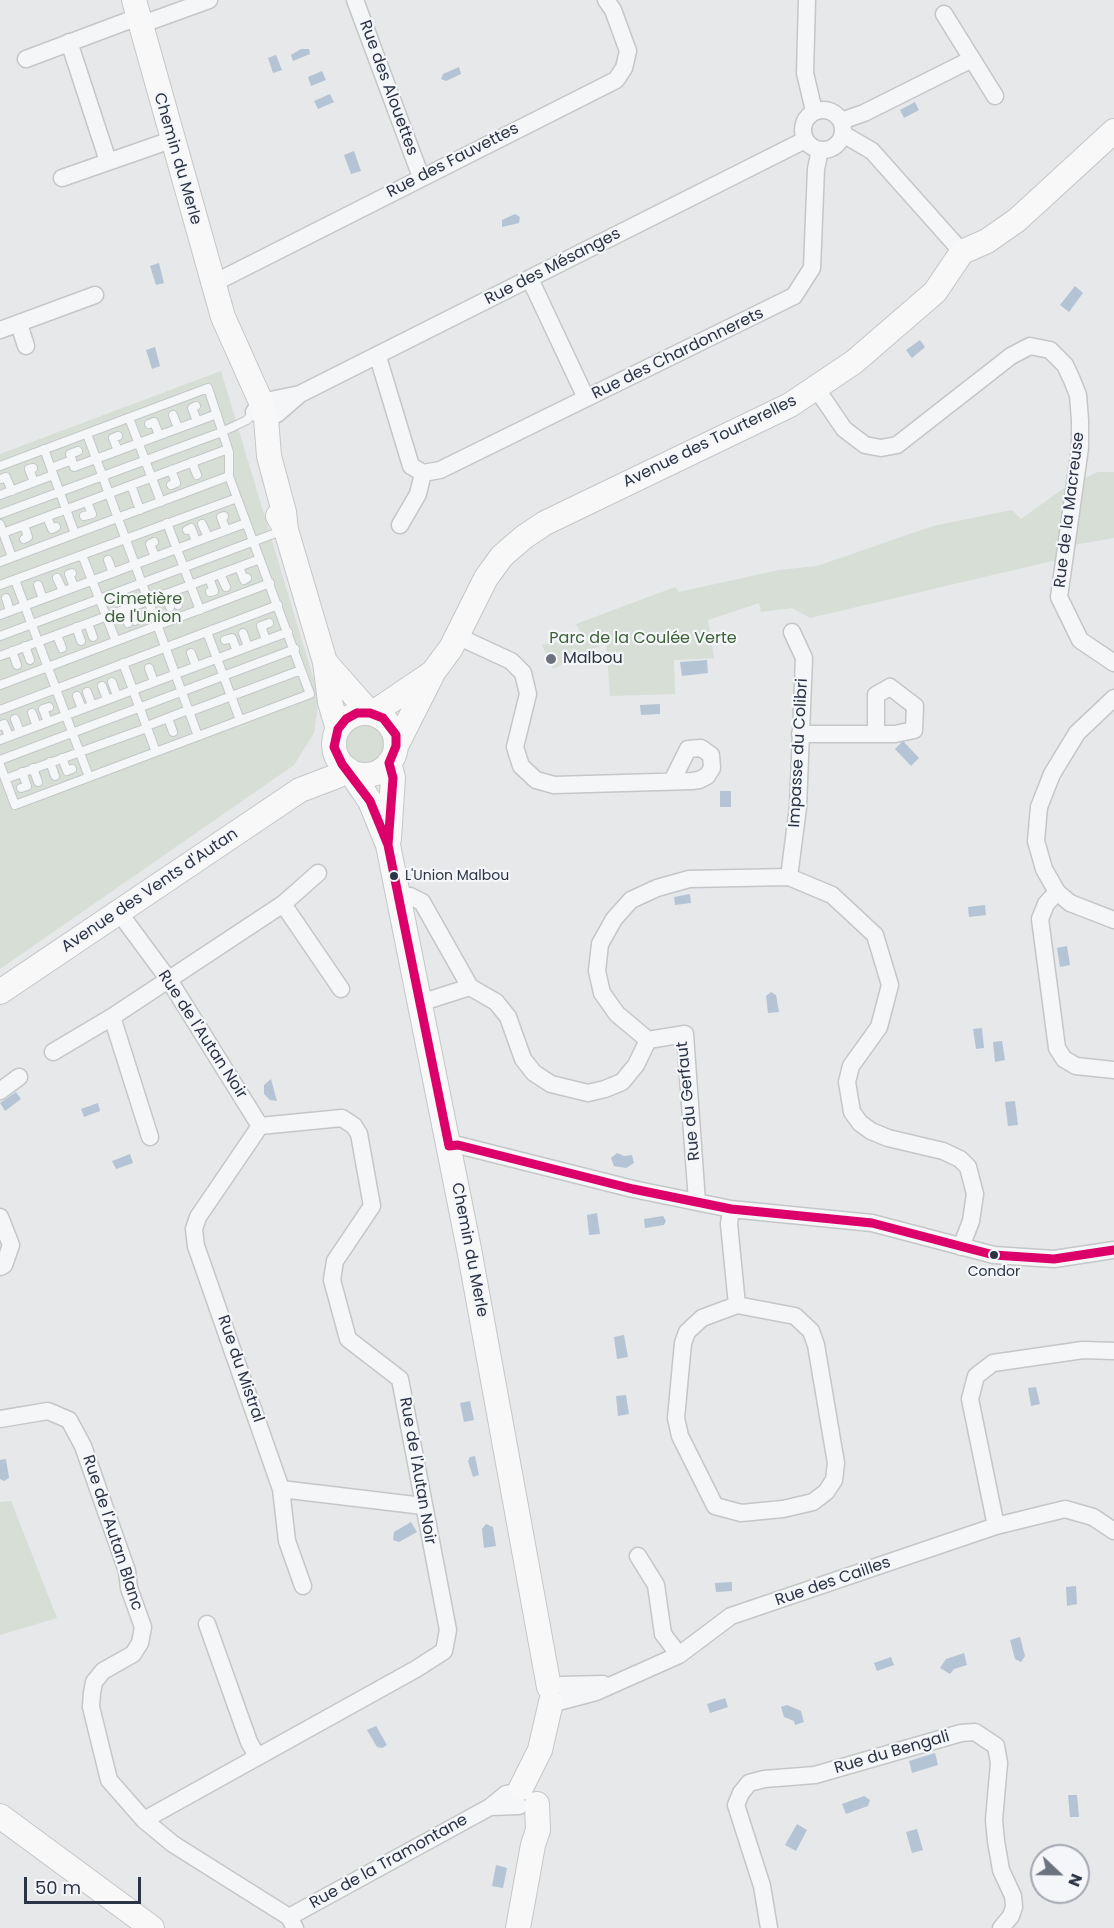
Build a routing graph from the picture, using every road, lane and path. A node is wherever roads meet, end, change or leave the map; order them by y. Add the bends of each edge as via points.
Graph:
1 (209, 0) edge
2 (355, 0) edge
3 (606, 0) edge
4 (807, 0) edge
5 (137, 14) edge
6 (944, 14) dead end
7 (69, 42) junction
8 (26, 59) dead end
9 (970, 60) junction
10 (994, 96) dead end
11 (814, 111) junction
12 (842, 127) junction
13 (1114, 131) edge
14 (171, 140) junction
15 (806, 140) junction
16 (820, 150) junction
17 (108, 161) junction
18 (421, 177) junction
19 (62, 178) dead end
20 (962, 252) junction
21 (530, 279) junction
22 (212, 284) junction
23 (95, 295) dead end
24 (19, 324) junction
25 (0, 330) edge
26 (26, 346) dead end
27 (378, 357) junction
28 (816, 388) junction
29 (586, 398) junction
30 (196, 406) dead end
31 (260, 410) junction
32 (217, 414) junction
33 (173, 415) dead end
34 (129, 418) junction
35 (197, 421) junction
36 (148, 424) dead end
37 (178, 428) junction
38 (222, 432) junction
39 (87, 434) junction
40 (159, 435) junction
41 (118, 436) dead end
42 (138, 443) junction
43 (228, 449) junction
44 (44, 450) junction
45 (78, 451) dead end
46 (118, 451) junction
47 (96, 459) junction
48 (72, 460) junction
49 (145, 460) junction
50 (192, 462) junction
51 (0, 466) edge
52 (33, 468) dead end
53 (171, 470) junction
54 (52, 471) junction
55 (423, 473) junction
56 (197, 475) dead end
57 (102, 476) junction
58 (229, 476) junction
59 (152, 477) junction
60 (1, 479) edge
61 (34, 482) junction
62 (131, 485) junction
63 (171, 485) dead end
64 (12, 491) junction
65 (59, 492) junction
66 (109, 494) junction
67 (0, 495) edge
68 (237, 498) junction
69 (87, 502) junction
70 (160, 502) junction
71 (66, 509) junction
72 (140, 510) junction
73 (0, 514) edge
74 (84, 516) dead end
75 (224, 516) dead end
76 (47, 517) junction
77 (118, 518) junction
78 (246, 522) junction
79 (167, 523) junction
80 (0, 524) edge
81 (202, 524) dead end
82 (24, 525) junction
83 (400, 525) dead end
84 (56, 527) dead end
85 (187, 530) dead end
86 (226, 530) junction
87 (285, 530) junction
88 (3, 533) junction
89 (75, 534) junction
90 (208, 537) junction
91 (24, 539) dead end
92 (125, 539) junction
93 (253, 540) junction
94 (196, 541) junction
95 (154, 542) dead end
96 (177, 549) junction
97 (82, 555) junction
98 (155, 556) junction
99 (12, 557) junction
100 (260, 559) junction
101 (108, 560) dead end
102 (0, 562) edge
103 (135, 564) junction
104 (183, 566) junction
105 (239, 567) junction
106 (72, 573) dead end
107 (113, 573) junction
108 (220, 574) junction
109 (57, 578) dead end
110 (209, 578) junction
111 (247, 578) dead end
112 (15, 580) junction
113 (92, 580) junction
114 (141, 582) junction
115 (270, 583) junction
116 (0, 585) edge
117 (38, 585) dead end
118 (190, 585) junction
119 (226, 586) dead end
120 (74, 587) junction
121 (63, 591) junction
122 (210, 592) dead end
123 (169, 593) junction
124 (6, 598) dead end
125 (99, 598) junction
126 (43, 599) junction
127 (148, 600) junction
128 (278, 605) junction
129 (24, 606) junction
130 (174, 606) dead end
131 (127, 608) junction
132 (200, 610) junction
133 (10, 611) junction
134 (0, 615) edge
135 (106, 616) junction
136 (132, 622) dead end
137 (88, 623) junction
138 (269, 623) dead end
139 (31, 624) junction
140 (157, 626) junction
141 (76, 627) junction
142 (207, 632) junction
143 (288, 632) junction
144 (792, 632) dead end
145 (243, 633) dead end
146 (57, 635) junction
147 (0, 636) edge
148 (457, 636) junction
149 (93, 637) dead end
150 (225, 640) dead end
151 (266, 640) junction
152 (81, 641) dead end
153 (116, 641) junction
154 (38, 642) junction
155 (25, 646) junction
156 (165, 647) junction
157 (248, 647) junction
158 (62, 648) dead end
159 (295, 649) junction
160 (12, 651) junction
161 (237, 651) junction
162 (191, 653) dead end
163 (0, 656) edge
164 (217, 658) junction
165 (30, 660) dead end
166 (325, 662) junction
167 (123, 663) junction
168 (1114, 663) edge
169 (16, 665) dead end
170 (196, 666) junction
171 (48, 667) junction
172 (149, 668) dead end
173 (301, 670) junction
174 (434, 671) junction
175 (175, 674) junction
176 (224, 676) junction
177 (279, 679) junction
178 (112, 682) dead end
179 (154, 682) junction
180 (0, 685) edge
181 (102, 686) dead end
182 (255, 688) junction
183 (56, 689) junction
184 (282, 689) dead end
185 (133, 690) junction
186 (87, 692) dead end
187 (182, 692) junction
188 (77, 696) dead end
189 (117, 696) junction
190 (231, 696) junction
191 (258, 698) dead end
192 (1114, 698) edge
193 (107, 699) junction
194 (92, 705) junction
195 (211, 705) junction
196 (49, 707) dead end
197 (140, 708) junction
198 (82, 709) junction
199 (0, 710) edge
200 (189, 711) junction
201 (32, 713) dead end
202 (371, 713) junction
203 (66, 715) junction
204 (215, 715) dead end
205 (168, 718) junction
206 (15, 719) dead end
207 (240, 720) junction
208 (48, 722) junction
209 (0, 726) edge
210 (37, 726) junction
211 (147, 727) junction
212 (20, 732) junction
213 (173, 732) dead end
214 (72, 733) junction
215 (336, 734) junction
216 (800, 734) junction
217 (876, 734) dead end
218 (198, 736) junction
219 (4, 738) edge
220 (79, 751) junction
221 (156, 752) junction
222 (393, 755) junction
223 (62, 758) junction
224 (0, 760) edge
225 (50, 762) junction
226 (0, 765) edge
227 (33, 768) junction
228 (72, 769) dead end
229 (347, 769) junction
230 (22, 772) junction
231 (55, 776) dead end
232 (89, 777) junction
233 (5, 779) junction
234 (672, 781) dead end
235 (38, 782) dead end
236 (21, 788) dead end
237 (300, 790) junction
238 (388, 845) junction
239 (318, 873) dead end
240 (789, 877) junction
241 (1057, 892) junction
242 (398, 897) junction
243 (283, 904) junction
244 (118, 911) junction
245 (1114, 920) edge
246 (169, 980) junction
247 (470, 987) junction
248 (341, 989) dead end
249 (0, 992) edge
250 (420, 1003) junction
251 (112, 1017) junction
252 (648, 1040) junction
253 (53, 1052) dead end
254 (1114, 1070) edge
255 (19, 1077) dead end
256 (0, 1091) edge
257 (260, 1126) junction
258 (150, 1137) dead end
259 (449, 1146) junction
260 (697, 1202) junction
261 (731, 1209) junction
262 (0, 1217) edge
263 (961, 1247) junction
264 (1114, 1250) edge
265 (0, 1267) edge
266 (737, 1305) junction
267 (1114, 1351) edge
268 (0, 1419) edge
269 (281, 1489) junction
270 (423, 1506) junction
271 (996, 1526) junction
272 (1114, 1531) edge
273 (638, 1556) dead end
274 (303, 1586) dead end
275 (207, 1624) dead end
276 (678, 1655) junction
277 (556, 1694) junction
278 (257, 1756) junction
279 (526, 1798) junction
280 (0, 1816) edge
281 (144, 1820) junction
282 (292, 1923) edge
283 (152, 1928) edge
284 (518, 1928) edge
285 (769, 1928) edge
286 (1001, 1928) edge

1 - 5 street
2 - 18 street, Rue des Alouettes
3 - 18 street, Rue des Fauvettes via 628,51 616,80
4 - 11 street via 805,73
5 - 7 street
5 - 14 street, Chemin du Merle
6 - 9 street
7 - 8 street
7 - 17 street
9 - 10 street
9 - 12 street via 864,112
11 - 12 street via 830,111
11 - 15 street via 804,124
12 - 16 street via 837,145
12 - 20 street via 872,151
13 - 20 street via 1017,220 987,241
14 - 17 street
14 - 22 street, Chemin du Merle
15 - 16 street
15 - 21 street, Rue des Mésanges
16 - 29 street, Rue des Chardonnerets via 812,268 794,296
17 - 19 street
18 - 22 street, Rue des Fauvettes
20 - 28 street, Avenue des Tourterelles via 935,292 917,310
21 - 27 street, Rue des Mésanges
21 - 29 street
22 - 31 street, Chemin du Merle via 230,356
23 - 24 street
24 - 25 street
24 - 26 street
27 - 31 street, Rue des Mésanges via 300,394 277,414
27 - 55 street via 411,466
28 - 148 street, Avenue des Tourterelles via 790,405 545,523 524,537 502,556 486,578
28 - 168 street, Rue de la Macreuse via 844,429 865,445 881,448 897,445 1011,356 1030,346 1050,350 1065,365 1072,380 1080,420 1080,448 1059,597 1080,640
29 - 55 street, Rue des Chardonnerets via 440,470
30 - 35 lane via 192,408
31 - 38 lane
31 - 87 street, Chemin du Merle via 261,460
32 - 34 lane via 208,388
32 - 35 lane
32 - 38 lane
33 - 37 lane
34 - 39 lane
34 - 42 lane
35 - 37 lane
36 - 40 lane via 154,422
37 - 40 lane
38 - 43 lane
38 - 49 lane
39 - 44 lane
39 - 47 lane
40 - 42 lane
41 - 46 lane via 113,438
42 - 46 lane
42 - 49 lane
43 - 50 lane
43 - 58 lane
44 - 51 lane
44 - 54 lane
45 - 48 lane via 70,454
46 - 47 lane
47 - 48 lane via 74,467
47 - 57 lane
48 - 54 lane
49 - 57 lane
49 - 59 lane
50 - 53 lane
50 - 56 lane
52 - 61 lane via 29,469
53 - 59 lane
53 - 63 lane via 176,483
54 - 61 lane
54 - 65 lane
55 - 83 street via 418,494
57 - 65 lane
57 - 66 lane
58 - 68 lane
58 - 70 lane
59 - 62 lane
59 - 70 lane
60 - 64 lane via 6,477
61 - 64 lane
62 - 66 lane
62 - 72 lane
64 - 67 lane
65 - 71 lane
65 - 73 lane
66 - 69 lane
66 - 77 lane
68 - 78 lane
68 - 79 lane
69 - 71 lane
69 - 74 lane via 92,514
70 - 72 lane
71 - 76 lane
71 - 89 lane
72 - 77 lane
75 - 86 lane via 221,517
76 - 82 lane
76 - 84 lane via 52,529
77 - 89 lane
77 - 92 lane
78 - 86 lane
78 - 93 lane
79 - 92 lane
79 - 96 lane
80 - 88 lane
81 - 90 lane
82 - 88 lane
82 - 91 lane via 28,537
85 - 94 lane via 191,528
86 - 90 lane
87 - 93 lane
87 - 166 street, Chemin du Merle
88 - 99 lane
89 - 99 lane
90 - 94 lane
92 - 97 lane
92 - 103 lane
93 - 100 lane
93 - 104 lane
94 - 96 lane
95 - 98 lane via 150,544
96 - 98 lane
96 - 104 lane
97 - 112 lane
97 - 113 lane
98 - 103 lane
99 - 102 lane
100 - 105 lane
100 - 115 lane
101 - 107 lane
103 - 107 lane
103 - 114 lane
104 - 114 lane
104 - 118 lane
105 - 108 lane
105 - 111 lane via 244,580
106 - 120 lane via 69,574
107 - 113 lane
108 - 110 lane
108 - 119 lane
109 - 121 lane
110 - 118 lane
110 - 122 lane via 214,591
112 - 116 lane
112 - 129 lane
113 - 120 lane
113 - 125 lane
114 - 125 lane
114 - 127 lane
115 - 128 lane
115 - 132 lane
117 - 126 lane
118 - 123 lane
118 - 132 lane
120 - 121 lane
121 - 126 lane
123 - 127 lane
123 - 130 lane
124 - 133 lane
125 - 135 lane
125 - 139 lane
126 - 129 lane
127 - 131 lane
127 - 140 lane
128 - 142 lane
128 - 143 lane
129 - 133 lane
129 - 139 lane
131 - 135 lane
131 - 136 lane
132 - 140 lane
133 - 134 lane
135 - 137 lane
135 - 153 lane
137 - 141 lane
137 - 149 lane
138 - 151 lane via 261,626
139 - 147 lane
139 - 154 lane
140 - 153 lane
140 - 156 lane
141 - 146 lane
141 - 152 lane
142 - 156 lane
142 - 164 lane
143 - 151 lane
143 - 159 lane
144 - 216 street, Impasse du Colibri via 804,658
145 - 157 lane
146 - 154 lane
146 - 158 lane
148 - 174 street, Avenue des Tourterelles
148 - 234 street via 511,661 523,673 528,694 515,747 521,766 536,780 554,785
150 - 161 lane via 232,638
151 - 157 lane
153 - 171 lane
154 - 155 lane
154 - 171 lane
155 - 160 lane
155 - 165 lane
156 - 167 lane
156 - 175 lane
157 - 161 lane
159 - 173 lane
159 - 176 lane
160 - 163 lane
160 - 169 lane
161 - 164 lane
162 - 170 lane
164 - 170 lane
164 - 176 lane
166 - 202 street, Chemin du Merle
166 - 215 street, Chemin du Merle
167 - 183 lane
167 - 185 lane
170 - 175 lane
171 - 180 lane
171 - 183 lane
172 - 179 lane
173 - 177 lane
173 - 207 lane via 310,694
174 - 202 street, Avenue des Tourterelles
174 - 222 street, Avenue des Tourterelles
175 - 179 lane
175 - 187 lane
176 - 187 lane
176 - 190 lane
177 - 182 lane
177 - 184 lane
178 - 189 lane
179 - 185 lane
181 - 193 lane
182 - 190 lane
182 - 191 lane
183 - 199 lane
183 - 203 lane
185 - 189 lane
185 - 197 lane
186 - 194 lane
187 - 197 lane
187 - 200 lane
188 - 198 lane
189 - 193 lane
190 - 195 lane
190 - 207 lane
192 - 241 street via 1077,733 1052,774 1039,807 1036,841
193 - 194 lane
194 - 198 lane
195 - 200 lane
195 - 204 lane
196 - 208 lane via 43,709
197 - 211 lane
197 - 214 lane
198 - 203 lane
200 - 205 lane
200 - 218 lane
201 - 210 lane
202 - 215 street via 351,716
202 - 222 street via 391,725 396,735
203 - 208 lane
203 - 214 lane
205 - 211 lane
205 - 213 lane
206 - 212 lane
207 - 218 lane
208 - 210 lane
209 - 219 lane via 4,724
210 - 212 lane
211 - 220 lane
211 - 221 lane
212 - 219 lane
214 - 220 lane
214 - 224 lane
215 - 229 street via 337,756
215 - 237 street, Avenue des Vents d'Autan
216 - 217 street
216 - 240 street, Impasse du Colibri via 798,807
218 - 221 lane
220 - 223 lane
220 - 232 lane
221 - 232 lane
222 - 229 street via 371,774
222 - 238 street, Chemin du Merle
223 - 225 lane
223 - 228 lane via 66,771
225 - 227 lane
225 - 231 lane
226 - 233 lane
227 - 230 lane
227 - 235 lane
229 - 237 street, Avenue des Vents d'Autan
229 - 238 street, Chemin du Merle via 370,801
230 - 233 lane
230 - 236 lane via 27,786
232 - 233 lane via 15,805
237 - 244 street, Avenue des Vents d'Autan
238 - 242 street, Chemin du Merle
239 - 243 street
240 - 252 street via 689,879 631,900 614,919 600,944 597,971 602,993 617,1014
240 - 263 street via 832,895 875,935 890,985 879,1027 851,1066 848,1096 852,1112 872,1131 943,1151 968,1167 975,1194 971,1221
241 - 245 street via 1070,903
241 - 254 street via 1040,919 1057,1048 1064,1059 1076,1066
242 - 247 street via 410,896 422,902
242 - 250 street, Chemin du Merle
243 - 246 street
243 - 248 street
244 - 246 street, Rue de l'Autan Noir
244 - 249 street, Avenue des Vents d'Autan
246 - 251 street
246 - 257 street, Rue de l'Autan Noir
247 - 250 street
247 - 252 street via 496,1002 508,1017 523,1059 534,1073 551,1084 588,1093 622,1082
250 - 259 street, Chemin du Merle
251 - 253 street
251 - 258 street
252 - 260 street, Rue du Gerfaut via 685,1034
255 - 256 street
257 - 269 street, Rue du Mistral via 194,1228 196,1246
257 - 270 street, Rue de l'Autan Noir via 342,1118 359,1134 372,1206 335,1261 332,1280 348,1339 400,1379
259 - 260 street
259 - 277 street, Chemin du Merle via 543,1656
260 - 261 street
261 - 263 street via 872,1223
261 - 266 street
262 - 265 street via 11,1245
263 - 264 street via 994,1255 1054,1259
266 - 266 street via 702,1318 687,1332 676,1418 680,1436 715,1506 741,1513 813,1502 834,1480 836,1463 811,1331 795,1316
267 - 271 street via 1083,1350 993,1363 976,1376 970,1399
268 - 281 street, Rue de l'Autan Blanc via 48,1411 69,1420 83,1446 143,1627 133,1654 110,1666 94,1682 92,1707 109,1780
269 - 270 street
269 - 274 street via 287,1541
270 - 278 street, Rue de l'Autan Noir via 448,1630 444,1651
271 - 272 street, Rue des Cailles via 1065,1509 1093,1517
271 - 276 street, Rue des Cailles via 731,1616
273 - 276 street via 656,1585 663,1634
275 - 278 street
276 - 277 street, Rue des Cailles via 596,1692
277 - 279 street via 552,1748
278 - 281 street, Rue de l'Autan Noir
279 - 282 street, Rue de la Tramontane via 506,1794
279 - 284 street via 533,1845
280 - 283 street
281 - 282 street, Rue de l'Autan Blanc via 173,1844
285 - 286 street, Rue du Bengali via 762,1887 736,1805 749,1783 815,1775 975,1732 996,1746 999,1763 996,1841 1014,1907

